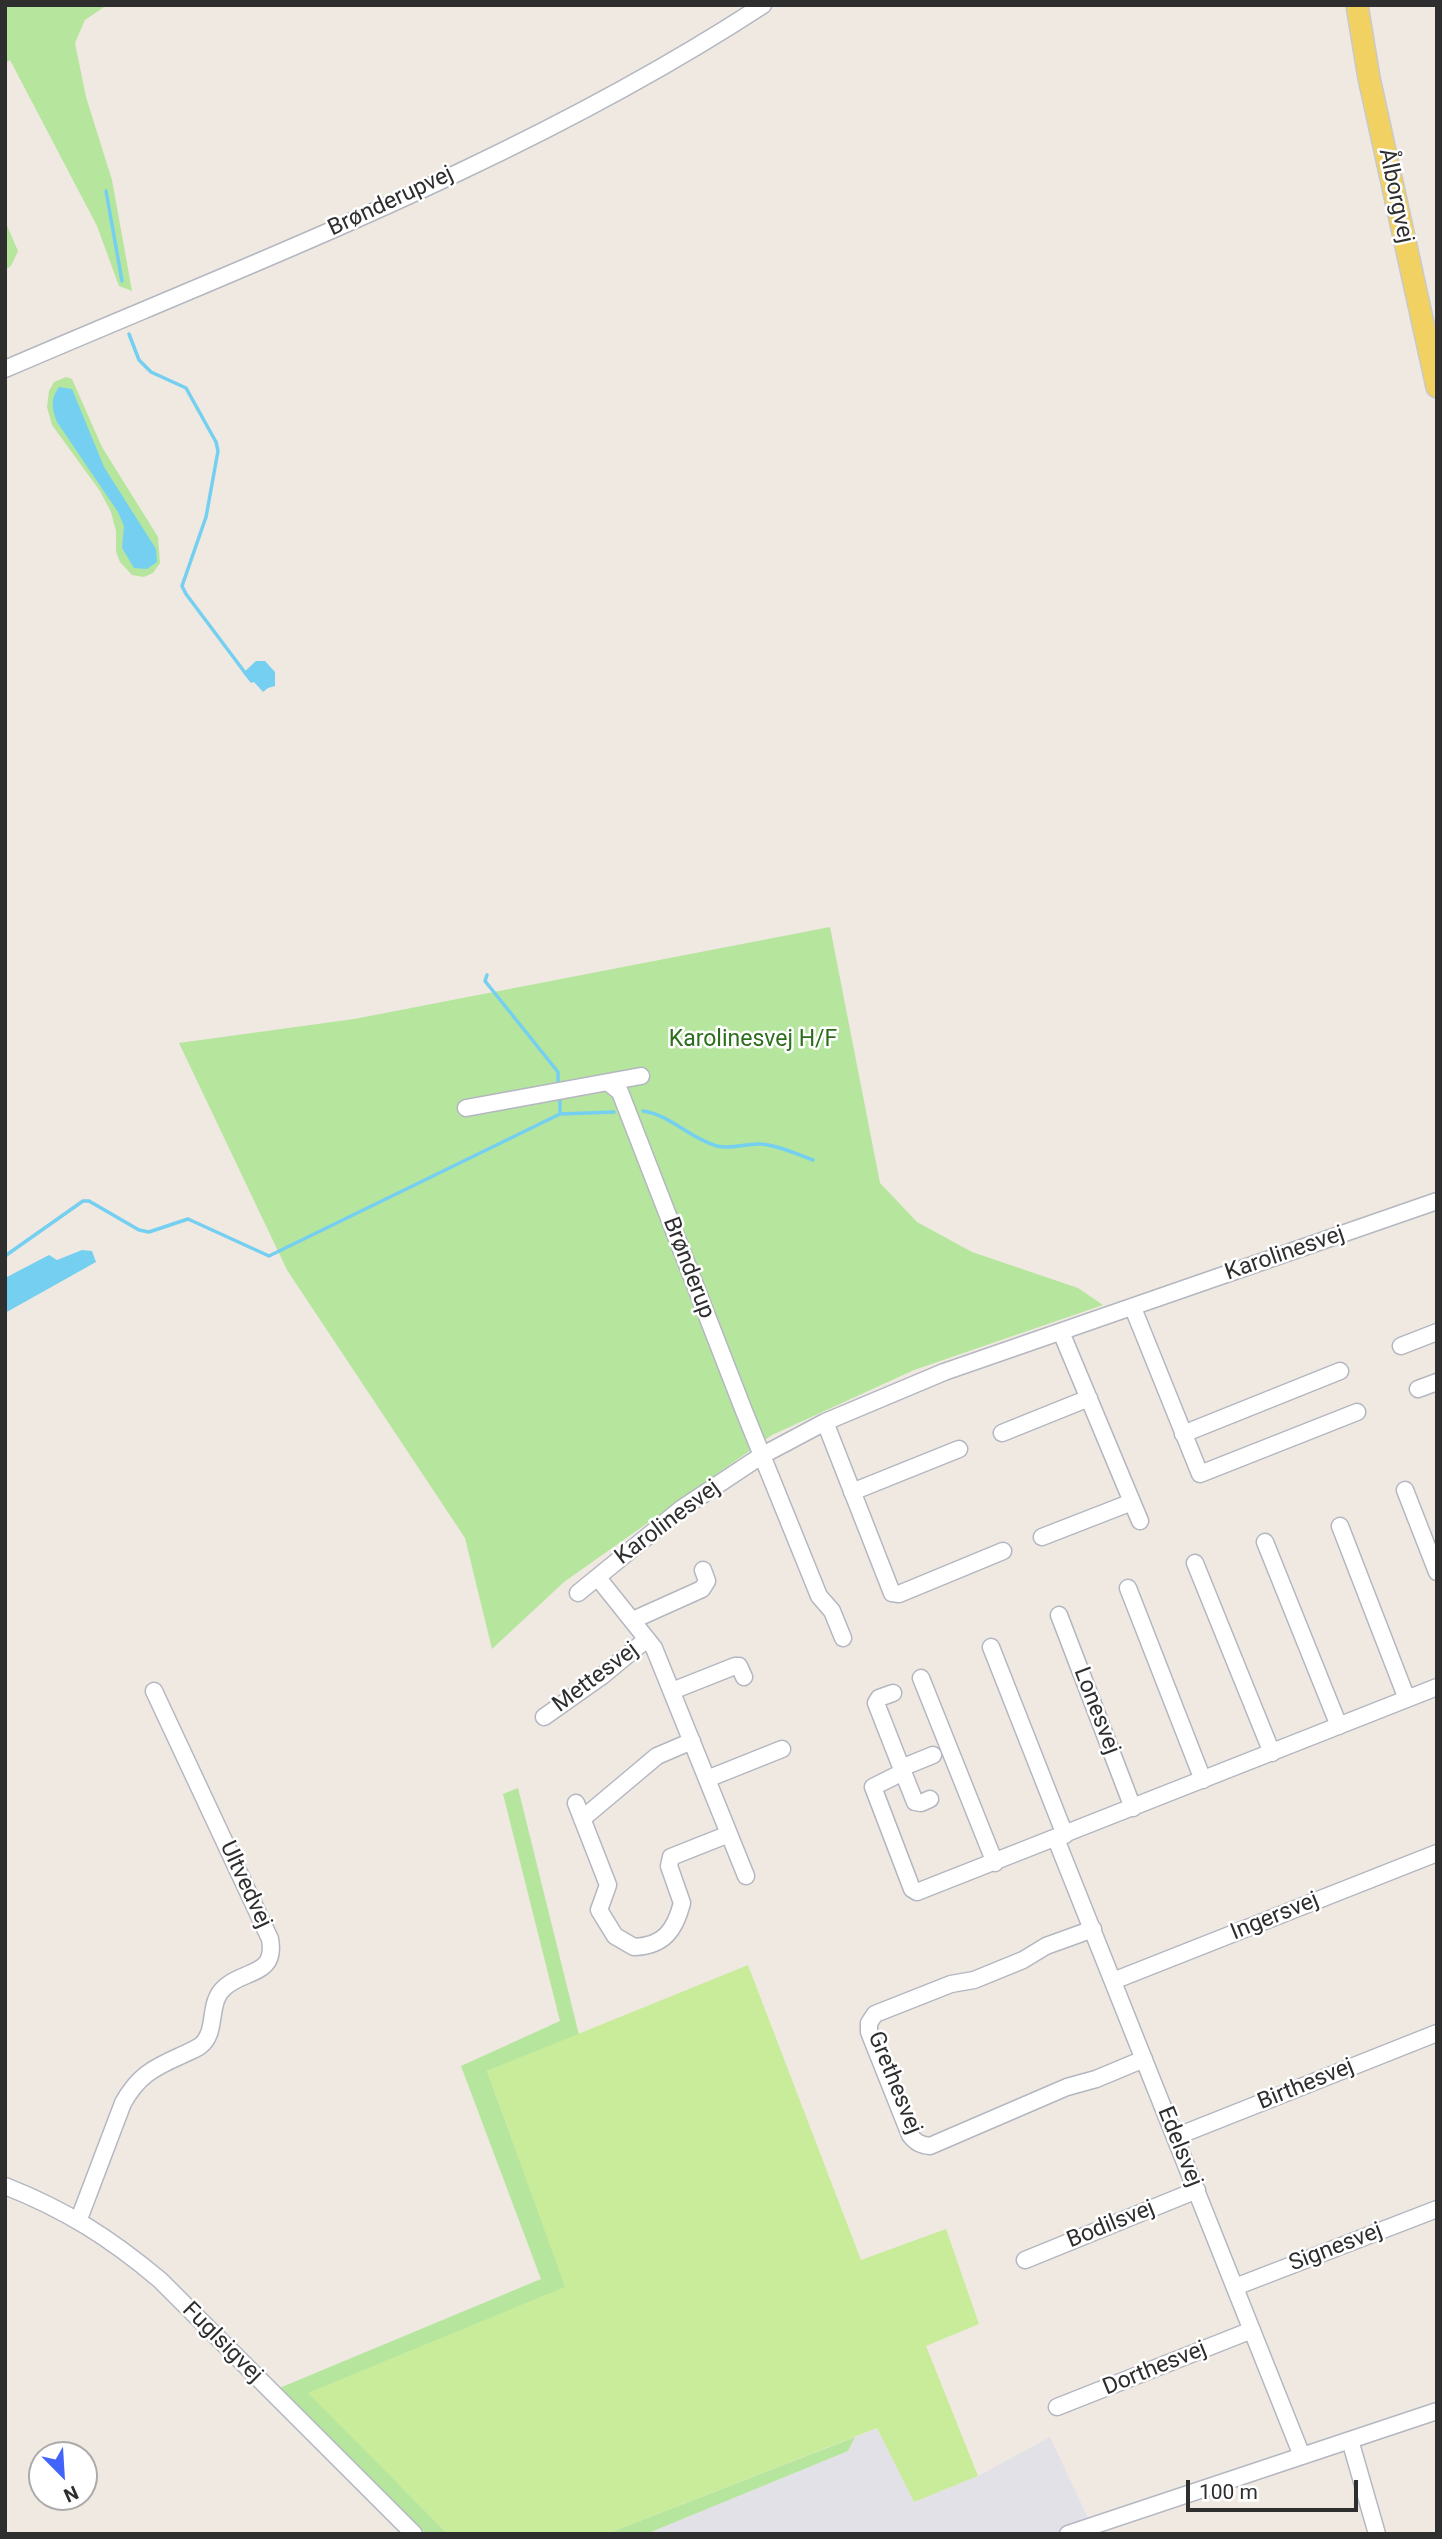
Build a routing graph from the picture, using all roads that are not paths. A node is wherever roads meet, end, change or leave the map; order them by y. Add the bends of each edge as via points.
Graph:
1 (763, 5) edge
2 (1357, 5) edge
3 (5, 369) edge
4 (1437, 387) edge
5 (641, 1076) dead end
6 (609, 1083) junction
7 (466, 1108) dead end
8 (1437, 1201) edge
9 (1133, 1308) junction
10 (1061, 1332) junction
11 (1437, 1332) edge
12 (1401, 1346) dead end
13 (1340, 1371) dead end
14 (1437, 1382) edge
15 (1419, 1389) dead end
16 (1089, 1398) junction
17 (1357, 1412) dead end
18 (825, 1422) junction
19 (1002, 1433) dead end
20 (1183, 1434) junction
21 (959, 1450) dead end
22 (761, 1456) junction
23 (1405, 1490) dead end
24 (852, 1492) junction
25 (1132, 1502) junction
26 (1140, 1521) dead end
27 (1340, 1527) dead end
28 (1042, 1537) dead end
29 (1265, 1542) dead end
30 (1003, 1552) dead end
31 (1195, 1563) dead end
32 (703, 1570) dead end
33 (1437, 1572) edge
34 (598, 1578) junction
35 (1128, 1588) dead end
36 (578, 1593) dead end
37 (1059, 1615) dead end
38 (633, 1620) junction
39 (843, 1638) dead end
40 (648, 1639) junction
41 (991, 1647) dead end
42 (744, 1677) dead end
43 (921, 1678) dead end
44 (1437, 1687) edge
45 (154, 1691) dead end
46 (672, 1691) junction
47 (893, 1693) dead end
48 (1407, 1699) junction
49 (544, 1717) dead end
50 (1339, 1726) junction
51 (692, 1741) junction
52 (782, 1749) dead end
53 (1272, 1753) junction
54 (933, 1755) dead end
55 (902, 1770) junction
56 (707, 1779) junction
57 (1203, 1780) junction
58 (930, 1799) dead end
59 (576, 1803) dead end
60 (1133, 1808) junction
61 (582, 1819) junction
62 (729, 1834) junction
63 (1060, 1837) junction
64 (1437, 1853) edge
65 (995, 1863) junction
66 (746, 1876) dead end
67 (1093, 1929) junction
68 (1113, 1981) junction
69 (1437, 2033) edge
70 (1144, 2059) junction
71 (1175, 2137) junction
72 (5, 2186) edge
73 (1196, 2190) junction
74 (1436, 2212) edge
75 (79, 2220) junction
76 (1024, 2260) dead end
77 (1235, 2287) junction
78 (1252, 2330) junction
79 (1057, 2407) dead end
80 (1437, 2411) edge
81 (1350, 2440) junction
82 (1302, 2456) junction
83 (414, 2534) edge
84 (1068, 2534) edge
85 (1377, 2534) edge

1 - 3 street, Brønderupvej via 536,135 360,217
2 - 4 main road, Ålborgvej
5 - 6 street
6 - 7 street
6 - 22 street, Brønderup via 620,1092
8 - 9 street, Karolinesvej
9 - 10 street, Karolinesvej
9 - 20 street
10 - 16 street
10 - 18 street, Karolinesvej via 944,1372
11 - 12 street
13 - 20 street
14 - 15 street
16 - 19 street
16 - 25 street
17 - 20 street via 1202,1475
18 - 22 street, Karolinesvej
18 - 24 street
21 - 24 street
22 - 34 street, Karolinesvej via 681,1509
22 - 39 street via 819,1596 832,1611
23 - 33 street
24 - 30 street via 894,1594
25 - 26 street
25 - 28 street
27 - 48 street
29 - 50 street
31 - 53 street
32 - 38 street, Mettesvej via 705,1587
34 - 36 street, Karolinesvej
34 - 38 street, Mettesvej
35 - 57 street
37 - 60 street, Lonesvej
38 - 40 street, Mettesvej
40 - 46 street, Mettesvej
40 - 49 street, Mettesvej
41 - 63 street
42 - 46 street via 735,1666
43 - 65 street
44 - 48 street
45 - 75 street, Ultvedvej via 270,1939 272,1952 267,1964 223,1989 215,2000 209,2034 201,2046 161,2064 133,2085
46 - 51 street, Mettesvej
47 - 55 street via 876,1703
48 - 50 street
50 - 53 street
51 - 56 street, Mettesvej
51 - 61 street via 654,1758
52 - 56 street
53 - 57 street
54 - 55 street
55 - 58 street via 915,1802
55 - 65 street via 872,1790 914,1891 923,1892
56 - 62 street, Mettesvej
57 - 60 street
59 - 61 street
60 - 63 street
61 - 62 street via 608,1885 599,1910 618,1939 637,1947 669,1935 682,1906 669,1866 671,1857
62 - 66 street, Mettesvej
63 - 65 street
63 - 67 street, Edelsvej
64 - 68 street, Ingersvej
67 - 68 street, Edelsvej
67 - 70 street, Grethesvej via 974,1980 951,1984 875,2014 869,2032 910,2135 930,2146
68 - 70 street, Edelsvej
69 - 71 street, Birthesvej
70 - 71 street, Edelsvej
71 - 73 street, Edelsvej
72 - 75 street, Fuglsigvej
73 - 76 street, Bodilsvej
73 - 77 street, Edelsvej
74 - 77 street, Signesvej
75 - 83 street, Fuglsigvej via 160,2280
77 - 78 street, Edelsvej
78 - 79 street, Dorthesvej
78 - 82 street, Edelsvej
80 - 81 street
81 - 82 street
81 - 85 street
82 - 84 street

